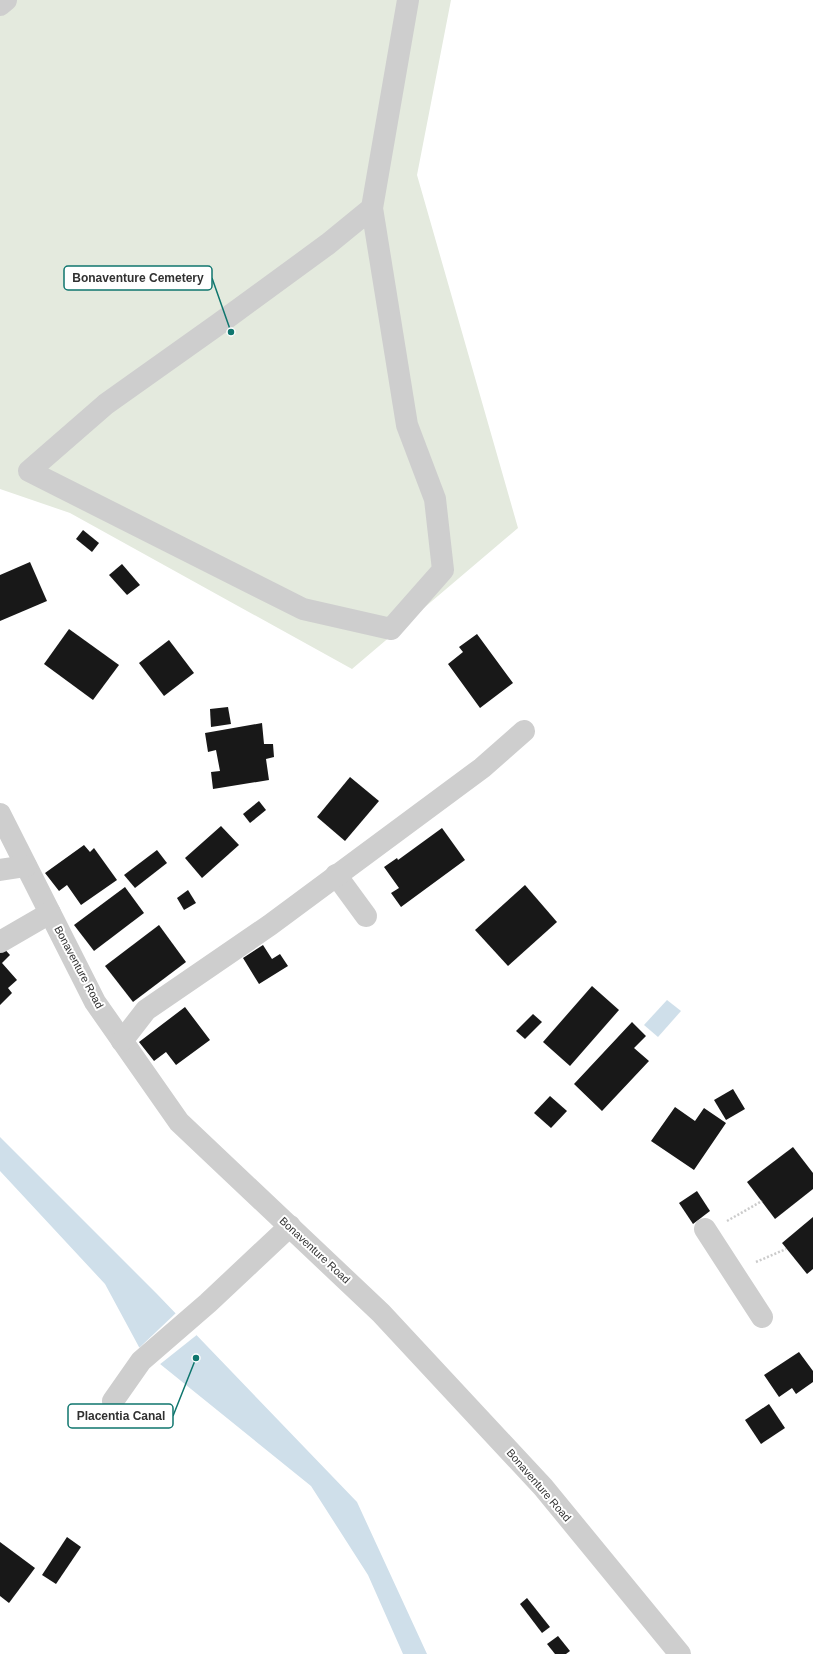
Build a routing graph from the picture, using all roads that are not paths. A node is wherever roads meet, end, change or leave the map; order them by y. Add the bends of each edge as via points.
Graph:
1 (6, 0) edge
2 (408, 0) edge
3 (0, 4) edge
4 (372, 208) junction
5 (524, 731) dead end
6 (0, 814) edge
7 (26, 866) junction
8 (0, 870) edge
9 (336, 875) junction
10 (50, 913) junction
11 (366, 916) dead end
12 (0, 942) edge
13 (122, 1041) junction
14 (290, 1226) junction
15 (706, 1231) road end
16 (762, 1317) dead end
17 (113, 1401) dead end
18 (680, 1654) edge

1 - 3 street
2 - 4 street
4 - 4 street via 406,425 435,499 443,570 391,629 303,609 30,472 106,404 328,244
5 - 9 street via 482,768
6 - 7 street, Bonaventure Road
7 - 8 street
7 - 10 street, Bonaventure Road
9 - 11 street
9 - 13 street via 251,938 146,1010
10 - 12 street
10 - 13 street, Bonaventure Road via 95,1002
13 - 14 street, Bonaventure Road via 179,1122
14 - 17 street via 208,1303 141,1361
14 - 18 street, Bonaventure Road via 381,1313 543,1487
15 - 16 street

